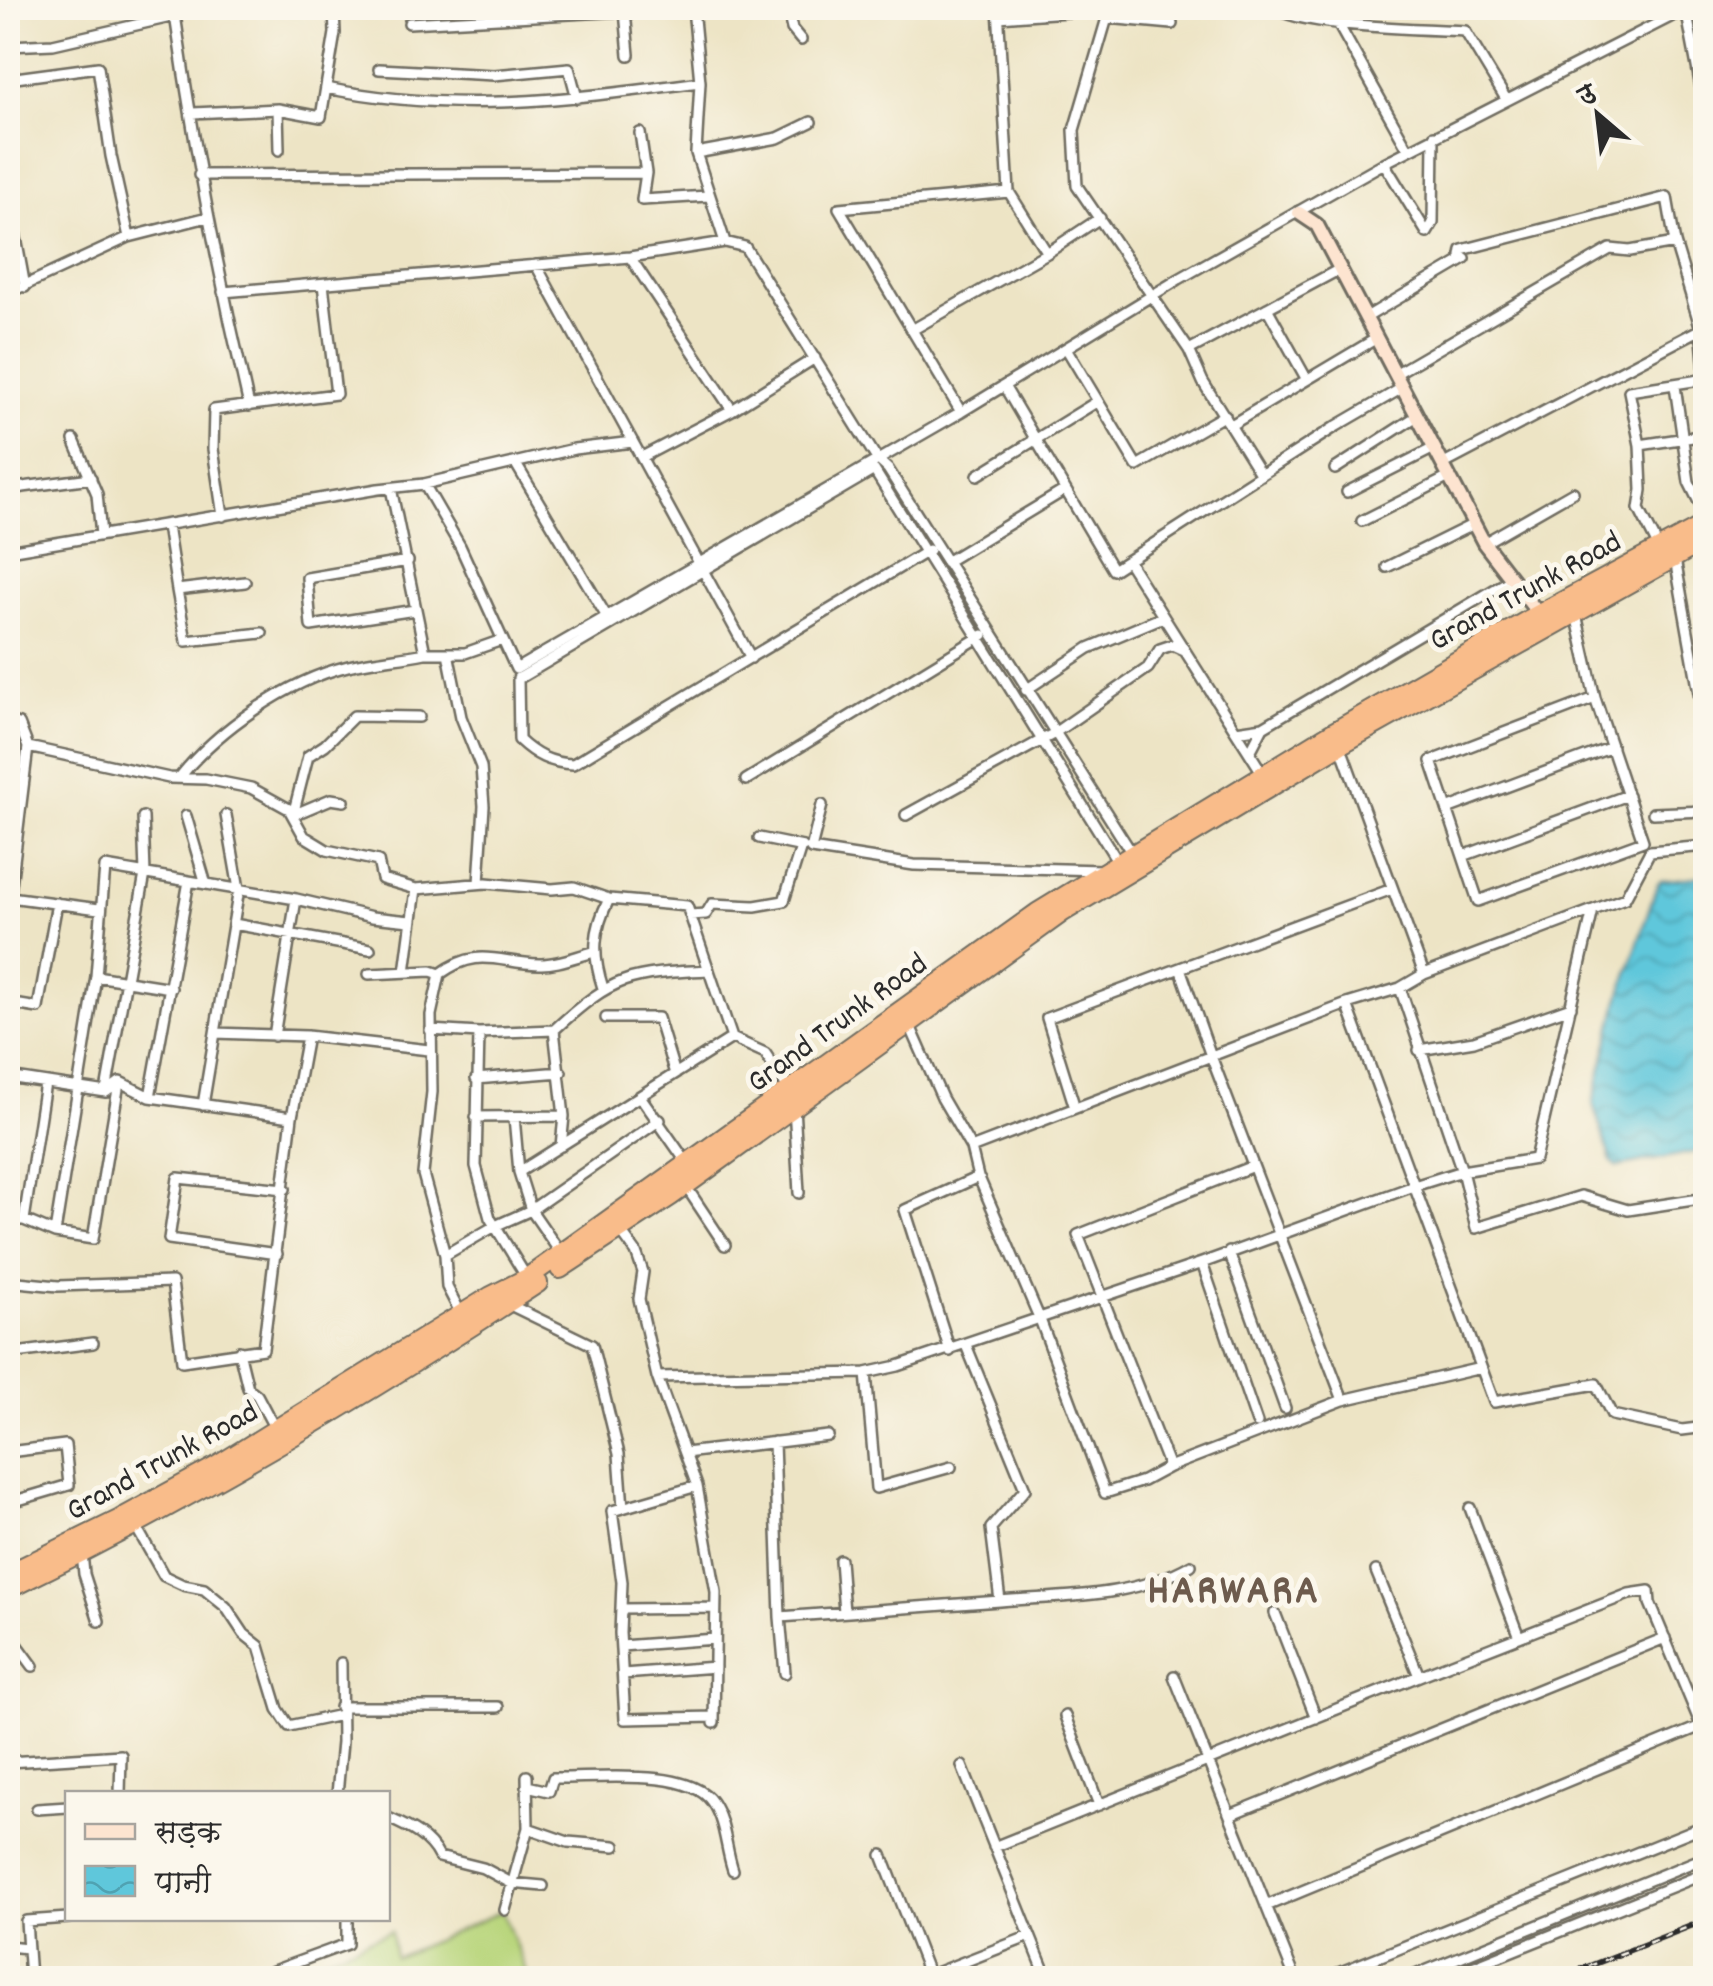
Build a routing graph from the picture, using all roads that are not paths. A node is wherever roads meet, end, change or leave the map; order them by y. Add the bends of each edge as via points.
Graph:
1 (334, 8) edge
2 (694, 8) edge
3 (788, 8) edge
4 (1276, 8) edge
5 (1082, 10) dead end
6 (175, 12) edge
7 (522, 12) edge
8 (999, 12) edge
9 (1336, 22) junction
10 (409, 23) dead end
11 (1172, 24) dead end
12 (800, 40) dead end
13 (8, 46) edge
14 (629, 55) dead end
15 (379, 69) dead end
16 (8, 79) edge
17 (700, 82) junction
18 (1706, 86) edge
19 (326, 88) junction
20 (577, 98) junction
21 (1506, 99) junction
22 (278, 109) junction
23 (193, 113) junction
24 (811, 122) dead end
25 (640, 133) dead end
26 (1434, 136) junction
27 (1408, 149) junction
28 (279, 150) dead end
29 (696, 154) junction
30 (1384, 163) junction
31 (646, 173) junction
32 (199, 175) junction
33 (1009, 192) junction
34 (8, 194) edge
35 (708, 196) junction
36 (1299, 213) junction
37 (208, 218) junction
38 (1100, 218) junction
39 (129, 238) junction
40 (725, 242) junction
41 (1675, 244) junction
42 (1048, 253) junction
43 (630, 257) junction
44 (536, 266) junction
45 (1340, 268) junction
46 (323, 284) junction
47 (24, 286) junction
48 (223, 292) junction
49 (8, 294) edge
50 (1154, 294) junction
51 (1267, 308) junction
52 (1365, 318) junction
53 (912, 330) junction
54 (1701, 330) junction
55 (1377, 338) junction
56 (1066, 348) junction
57 (1189, 350) junction
58 (815, 358) junction
59 (1395, 374) junction
60 (1306, 378) junction
61 (1705, 380) edge
62 (1004, 386) junction
63 (1675, 386) junction
64 (1402, 388) junction
65 (1098, 401) junction
66 (249, 406) junction
67 (732, 410) junction
68 (961, 412) junction
69 (1417, 416) junction
70 (1228, 420) junction
71 (1706, 435) edge
72 (74, 440) dead end
73 (1682, 440) junction
74 (1036, 441) junction
75 (632, 442) junction
76 (1640, 446) junction
77 (1434, 448) junction
78 (642, 457) junction
79 (877, 459) junction
80 (516, 464) junction
81 (1334, 469) dead end
82 (1445, 471) junction
83 (1261, 474) junction
84 (978, 476) dead end
85 (91, 478) junction
86 (424, 484) junction
87 (390, 488) junction
88 (8, 489) edge
89 (1066, 490) junction
90 (1347, 492) dead end
91 (1573, 492) dead end
92 (223, 516) junction
93 (1362, 520) dead end
94 (1706, 520) edge
95 (1474, 524) junction
96 (166, 526) junction
97 (101, 535) junction
98 (1706, 540) edge
99 (1484, 544) junction
100 (932, 549) junction
101 (8, 551) edge
102 (1667, 552) junction
103 (408, 561) junction
104 (1128, 561) junction
105 (946, 562) junction
106 (702, 567) junction
107 (1387, 568) dead end
108 (1512, 579) junction
109 (245, 582) dead end
110 (177, 590) junction
111 (415, 610) junction
112 (1575, 612) junction
113 (607, 617) junction
114 (1163, 617) junction
115 (1544, 620) junction
116 (990, 631) junction
117 (262, 633) dead end
118 (980, 637) junction
119 (502, 640) junction
120 (1183, 650) junction
121 (426, 653) junction
122 (448, 653) junction
123 (751, 658) junction
124 (517, 674) junction
125 (1026, 690) junction
126 (1595, 698) junction
127 (420, 716) dead end
128 (8, 721) edge
129 (1263, 726) junction
130 (1236, 732) junction
131 (1054, 734) junction
132 (1338, 738) junction
133 (1042, 740) junction
134 (28, 746) junction
135 (1612, 747) junction
136 (1250, 754) junction
137 (1703, 761) edge
138 (1264, 774) junction
139 (178, 778) junction
140 (746, 780) dead end
141 (22, 786) junction
142 (8, 794) edge
143 (1628, 795) junction
144 (344, 801) dead end
145 (822, 805) dead end
146 (1447, 809) junction
147 (1705, 811) edge
148 (1653, 813) dead end
149 (226, 814) dead end
150 (292, 815) junction
151 (906, 815) dead end
152 (186, 816) dead end
153 (142, 817) dead end
154 (759, 838) dead end
155 (1706, 846) edge
156 (806, 848) junction
157 (1463, 856) junction
158 (1124, 865) junction
159 (145, 874) junction
160 (189, 881) junction
161 (479, 883) junction
162 (206, 884) junction
163 (239, 889) junction
164 (416, 889) junction
165 (1392, 890) junction
166 (10, 897) edge
167 (296, 899) junction
168 (610, 900) junction
169 (56, 903) junction
170 (100, 908) junction
171 (8, 910) edge
172 (1593, 910) junction
173 (690, 916) junction
174 (410, 921) junction
175 (234, 924) junction
176 (293, 934) junction
177 (370, 950) dead end
178 (594, 952) junction
179 (1180, 968) junction
180 (709, 970) junction
181 (405, 972) junction
182 (369, 974) dead end
183 (440, 974) junction
184 (1424, 974) junction
185 (96, 976) junction
186 (126, 982) junction
187 (171, 988) junction
188 (603, 988) junction
189 (1400, 988) junction
190 (8, 1003) edge
191 (1348, 1004) junction
192 (1570, 1007) junction
193 (906, 1016) junction
194 (606, 1018) dead end
195 (430, 1030) junction
196 (554, 1030) junction
197 (214, 1033) junction
198 (479, 1033) junction
199 (274, 1036) junction
200 (307, 1036) junction
201 (732, 1038) junction
202 (429, 1050) junction
203 (1419, 1050) junction
204 (1211, 1056) junction
205 (561, 1072) junction
206 (675, 1074) junction
207 (8, 1077) edge
208 (476, 1079) junction
209 (120, 1082) junction
210 (45, 1083) junction
211 (77, 1086) junction
212 (106, 1092) junction
213 (640, 1096) junction
214 (150, 1098) junction
215 (792, 1098) junction
216 (203, 1105) junction
217 (1075, 1108) junction
218 (564, 1116) junction
219 (292, 1117) junction
220 (514, 1117) junction
221 (476, 1118) junction
222 (660, 1120) junction
223 (561, 1146) junction
224 (971, 1148) junction
225 (688, 1165) junction
226 (1253, 1166) junction
227 (1462, 1171) junction
228 (519, 1172) junction
229 (980, 1180) dead end
230 (685, 1186) junction
231 (1414, 1186) junction
232 (285, 1189) junction
233 (799, 1193) dead end
234 (1706, 1198) edge
235 (530, 1210) junction
236 (8, 1220) edge
237 (24, 1220) junction
238 (495, 1226) junction
239 (620, 1230) junction
240 (55, 1233) junction
241 (1279, 1234) junction
242 (725, 1245) dead end
243 (1229, 1252) junction
244 (276, 1254) junction
245 (445, 1255) junction
246 (562, 1255) junction
247 (1202, 1263) junction
248 (527, 1278) junction
249 (8, 1281) edge
250 (1100, 1297) junction
251 (508, 1304) junction
252 (462, 1316) junction
253 (1039, 1319) junction
254 (94, 1343) dead end
255 (966, 1345) junction
256 (239, 1351) junction
257 (950, 1351) junction
258 (8, 1354) edge
259 (1481, 1368) junction
260 (866, 1373) junction
261 (657, 1377) junction
262 (1343, 1400) junction
263 (1286, 1408) dead end
264 (1257, 1422) dead end
265 (1706, 1427) edge
266 (276, 1430) junction
267 (828, 1436) dead end
268 (774, 1442) junction
269 (8, 1452) edge
270 (685, 1453) junction
271 (1169, 1466) junction
272 (951, 1467) dead end
273 (697, 1486) junction
274 (8, 1504) edge
275 (623, 1508) junction
276 (1470, 1508) dead end
277 (135, 1526) junction
278 (82, 1553) junction
279 (840, 1560) dead end
280 (1192, 1566) dead end
281 (1376, 1571) dead end
282 (8, 1574) edge
283 (8, 1589) edge
284 (1000, 1601) junction
285 (716, 1608) junction
286 (622, 1609) junction
287 (844, 1612) junction
288 (1275, 1613) dead end
289 (780, 1617) junction
290 (99, 1621) dead end
291 (8, 1632) edge
292 (1519, 1637) junction
293 (1665, 1638) junction
294 (715, 1639) junction
295 (621, 1646) junction
296 (342, 1663) dead end
297 (33, 1666) dead end
298 (715, 1667) junction
299 (785, 1673) dead end
300 (623, 1674) junction
301 (1174, 1676) dead end
302 (1419, 1676) junction
303 (498, 1707) dead end
304 (340, 1711) junction
305 (1065, 1716) dead end
306 (1316, 1718) junction
307 (1701, 1726) junction
308 (1706, 1737) edge
309 (1208, 1761) junction
310 (8, 1762) edge
311 (962, 1766) dead end
312 (120, 1791) edge
313 (337, 1791) edge
314 (1098, 1805) junction
315 (65, 1807) edge
316 (37, 1809) dead end
317 (1230, 1815) junction
318 (390, 1819) edge
319 (1706, 1824) edge
320 (528, 1828) junction
321 (615, 1846) dead end
322 (994, 1847) junction
323 (882, 1855) dead end
324 (1706, 1857) edge
325 (733, 1870) dead end
326 (1706, 1872) edge
327 (512, 1883) junction
328 (543, 1886) dead end
329 (1266, 1906) junction
330 (504, 1910) dead end
331 (65, 1918) edge
332 (347, 1921) edge
333 (1030, 1936) junction
334 (8, 1946) edge
335 (27, 1948) junction
336 (1706, 1975) edge
337 (926, 1977) edge
338 (30, 1978) edge
339 (254, 1978) edge
340 (1047, 1978) edge
341 (1295, 1978) edge
342 (1326, 1978) edge
343 (1408, 1978) edge
344 (1446, 1978) edge
345 (1698, 1978) edge

1 - 19 street
2 - 17 street
3 - 12 street
4 - 9 street
5 - 8 street
6 - 13 street via 53,44
6 - 23 street
7 - 10 street
7 - 14 street via 625,11
8 - 33 street
9 - 21 street via 1465,32
9 - 27 street
11 - 38 street via 1107,18 1074,130 1078,186
15 - 20 street via 494,74 569,68
16 - 39 street via 98,67
17 - 20 street
17 - 29 street
18 - 21 street via 1701,88 1686,9
19 - 20 street via 476,105
19 - 22 street via 321,116
21 - 26 street
22 - 23 street
22 - 28 street
23 - 32 street
24 - 29 street via 778,138
25 - 31 street
26 - 27 street
26 - 30 street via 1433,224 1426,233
27 - 30 street
29 - 35 street
30 - 36 street
31 - 32 street
31 - 35 street via 642,200
32 - 37 street
33 - 42 street
33 - 53 street via 839,208
34 - 47 street
35 - 40 street
36 - 45 street via 1318,225
36 - 50 street
37 - 39 street
37 - 48 street
38 - 42 street
38 - 50 street
39 - 47 street
40 - 43 street
40 - 58 street via 745,247
41 - 52 street via 1667,197 1462,250 1465,259
41 - 54 street
41 - 59 street via 1610,249
42 - 53 street
43 - 44 street
43 - 67 street
44 - 46 street
44 - 75 street
45 - 51 street
45 - 52 street
46 - 48 street
46 - 66 street via 336,394
47 - 49 street
48 - 66 street
50 - 56 street
50 - 57 street
51 - 57 street
51 - 60 street
52 - 55 street
53 - 68 street
54 - 61 street
54 - 82 street
55 - 59 street
55 - 60 street
56 - 62 street
56 - 65 street
57 - 70 street
58 - 67 street
58 - 79 street
59 - 64 street
60 - 70 street
61 - 63 street
62 - 68 street
62 - 74 street
63 - 73 street
63 - 76 street via 1629,391
64 - 69 street
64 - 83 street
65 - 70 street via 1137,466
65 - 74 street
66 - 92 street via 214,410
67 - 78 street
68 - 79 street
69 - 77 street
69 - 81 street
70 - 83 street
71 - 73 street
72 - 85 street
73 - 76 street
73 - 94 street
74 - 84 street
74 - 89 street
75 - 78 street
75 - 80 street
76 - 102 street via 1639,509
77 - 82 street
77 - 90 street
78 - 106 street
79 - 100 street
79 - 106 street
80 - 86 street
80 - 113 street
82 - 93 street
82 - 95 street
83 - 104 street
85 - 88 street
85 - 97 street
86 - 87 street
86 - 119 street
87 - 92 street
87 - 103 street
89 - 104 street via 1113,570
89 - 105 street
91 - 99 street
92 - 96 street
94 - 102 highway, Grand Trunk Road
95 - 99 street
95 - 107 street
96 - 97 street
96 - 110 street
97 - 101 street
98 - 102 highway, Grand Trunk Road
99 - 108 street
100 - 105 street
100 - 106 street via 874,470
100 - 118 street
100 - 123 street
102 - 112 highway, Grand Trunk Road
102 - 115 highway, Grand Trunk Road
102 - 137 street via 1702,704
103 - 111 street
103 - 111 street via 307,578 310,626
104 - 114 street
105 - 116 street
106 - 113 street
106 - 123 street
106 - 124 street
108 - 115 street
108 - 129 street
109 - 110 street
110 - 117 street via 186,641
111 - 121 street
112 - 115 highway, Grand Trunk Road
112 - 126 street
113 - 124 street
114 - 120 street
114 - 125 street via 1089,648
115 - 132 highway, Grand Trunk Road
116 - 118 street
116 - 125 street
118 - 133 street
118 - 140 street
119 - 122 street
119 - 124 street
120 - 130 street
120 - 131 street via 1160,650 1148,668
121 - 122 street
121 - 139 street via 347,666 272,700 212,740
122 - 161 street via 461,718 481,767
123 - 124 street via 573,764 534,754 519,740
125 - 131 street
126 - 135 street
126 - 146 street via 1431,761
127 - 150 street via 354,716 308,756
128 - 134 street via 20,724
129 - 130 street
129 - 136 street
130 - 136 street
131 - 133 street
131 - 158 street
132 - 138 highway, Grand Trunk Road
132 - 158 highway, Grand Trunk Road
132 - 165 street
133 - 151 street
133 - 158 street
134 - 139 street
134 - 141 street
135 - 143 street
135 - 146 street
136 - 138 street
137 - 147 street
138 - 158 highway, Grand Trunk Road
139 - 150 street via 252,788
141 - 142 street
141 - 166 street
143 - 157 street
143 - 157 street via 1643,841 1478,901
144 - 150 street
145 - 156 street
146 - 157 street
147 - 148 street
149 - 163 street
150 - 164 street via 304,836 327,850 378,860 382,879
152 - 162 street
153 - 159 street
154 - 156 street
155 - 172 street via 1650,851 1625,898
156 - 158 street via 914,864
156 - 173 street via 784,900 712,904 706,914
158 - 193 highway, Grand Trunk Road via 1037,913
159 - 160 street
159 - 170 street via 106,867
159 - 186 street
160 - 162 street
160 - 187 street
161 - 164 street
161 - 168 street via 574,887
162 - 163 street
163 - 167 street
163 - 175 street
164 - 174 street
165 - 179 street
165 - 184 street
166 - 169 street
166 - 171 street
167 - 174 street
167 - 176 street
168 - 173 street via 687,906
168 - 178 street
169 - 170 street
169 - 190 street via 38,1008
170 - 185 street
172 - 184 street
172 - 192 street
173 - 180 street
174 - 181 street
175 - 176 street
175 - 197 street
176 - 177 street
176 - 199 street
178 - 183 street via 542,964 496,956 458,960
178 - 188 street
179 - 204 street
179 - 217 street via 1047,1018
180 - 188 street via 659,972
180 - 201 street
181 - 182 street
181 - 183 street
183 - 195 street
184 - 189 street
185 - 186 street
185 - 211 street
186 - 187 street
186 - 212 street
187 - 214 street
188 - 196 street
189 - 191 street
189 - 203 street
191 - 204 street
191 - 231 street
192 - 203 street via 1474,1041
192 - 227 street via 1535,1159
193 - 215 highway, Grand Trunk Road
193 - 224 street
194 - 206 street via 658,1018
195 - 198 street
195 - 202 street
196 - 198 street
196 - 205 street
197 - 199 street
197 - 216 street
198 - 208 street
199 - 200 street
200 - 202 street
200 - 219 street
201 - 206 street
201 - 215 street via 765,1054
202 - 245 street via 432,1092 423,1174
203 - 227 street
204 - 217 street
204 - 226 street
205 - 208 street
205 - 218 street
206 - 213 street
207 - 210 street
208 - 221 street
209 - 212 street
209 - 214 street
209 - 240 street via 93,1239
210 - 211 street
210 - 237 street
211 - 212 street
211 - 240 street
213 - 222 street
213 - 223 street
214 - 216 street
215 - 225 highway, Grand Trunk Road
215 - 230 highway, Grand Trunk Road
215 - 233 street
216 - 219 street
217 - 224 street
218 - 220 street
218 - 223 street
219 - 232 street
220 - 221 street
220 - 228 street
221 - 238 street via 476,1166
222 - 225 street
222 - 235 street
223 - 228 street
224 - 257 street via 978,1177 904,1210
225 - 246 highway, Grand Trunk Road
226 - 241 street
226 - 250 street via 1078,1235
227 - 231 street
227 - 234 street via 1476,1228 1582,1196 1628,1210
228 - 235 street
229 - 253 street
230 - 239 highway, Grand Trunk Road
230 - 242 street
231 - 241 street
231 - 259 street
232 - 244 street
232 - 244 street via 178,1178 171,1224 169,1239
235 - 238 street
235 - 246 street
236 - 237 street
237 - 240 street
238 - 245 street
238 - 248 street
239 - 251 highway, Grand Trunk Road
239 - 261 street via 643,1272 640,1299
241 - 243 street
241 - 262 street
243 - 247 street
243 - 263 street
244 - 256 street via 263,1349
245 - 252 street via 447,1287
246 - 248 highway, Grand Trunk Road
247 - 250 street
247 - 264 street
248 - 252 highway, Grand Trunk Road
249 - 256 street via 172,1282 182,1361
250 - 253 street
250 - 271 street
251 - 275 street via 592,1345 619,1454
251 - 277 highway, Grand Trunk Road
252 - 266 highway, Grand Trunk Road
253 - 255 street
253 - 271 street via 1105,1492
254 - 258 street
255 - 257 street
255 - 284 street via 1025,1489 991,1528
256 - 266 street via 248,1388
257 - 260 street
259 - 262 street
259 - 265 street via 1494,1402 1596,1384 1612,1415 1682,1430
260 - 261 street
260 - 272 street via 876,1488
261 - 270 street
262 - 271 street
266 - 282 highway, Grand Trunk Road
267 - 268 street
268 - 270 street
268 - 289 street
269 - 274 street via 64,1446 69,1484
270 - 273 street
273 - 275 street
273 - 285 street
275 - 286 street via 612,1511
276 - 292 street
277 - 278 highway, Grand Trunk Road
277 - 304 street via 164,1576 204,1590 259,1646 278,1709 290,1726
278 - 283 highway, Grand Trunk Road
278 - 290 street
279 - 287 street
280 - 284 street via 1127,1589
281 - 302 street
284 - 287 street
285 - 286 street
285 - 294 street
286 - 295 street
287 - 289 street
288 - 306 street
289 - 299 street
291 - 297 street
292 - 293 street via 1649,1592
292 - 302 street
293 - 307 street
293 - 317 street
294 - 295 street
294 - 298 street
295 - 300 street
296 - 304 street
298 - 300 street
298 - 300 street via 714,1720 625,1719
301 - 309 street
302 - 306 street
303 - 304 street
304 - 313 street
305 - 314 street
306 - 309 street
307 - 308 street
307 - 329 street
309 - 314 street
309 - 317 street
310 - 312 street via 121,1755
311 - 322 street
314 - 322 street
315 - 316 street
317 - 329 street
318 - 327 street via 434,1845 439,1857
319 - 342 street
320 - 321 street via 568,1842
320 - 325 street via 527,1781 549,1791 553,1778 646,1776 698,1787 712,1801
320 - 327 street
322 - 333 street
323 - 337 street
324 - 343 street
326 - 344 street
327 - 328 street
327 - 330 street
329 - 341 street
331 - 335 street via 26,1921
332 - 339 street via 347,1944
333 - 337 street
333 - 340 street
334 - 335 street
335 - 338 street
336 - 345 street

